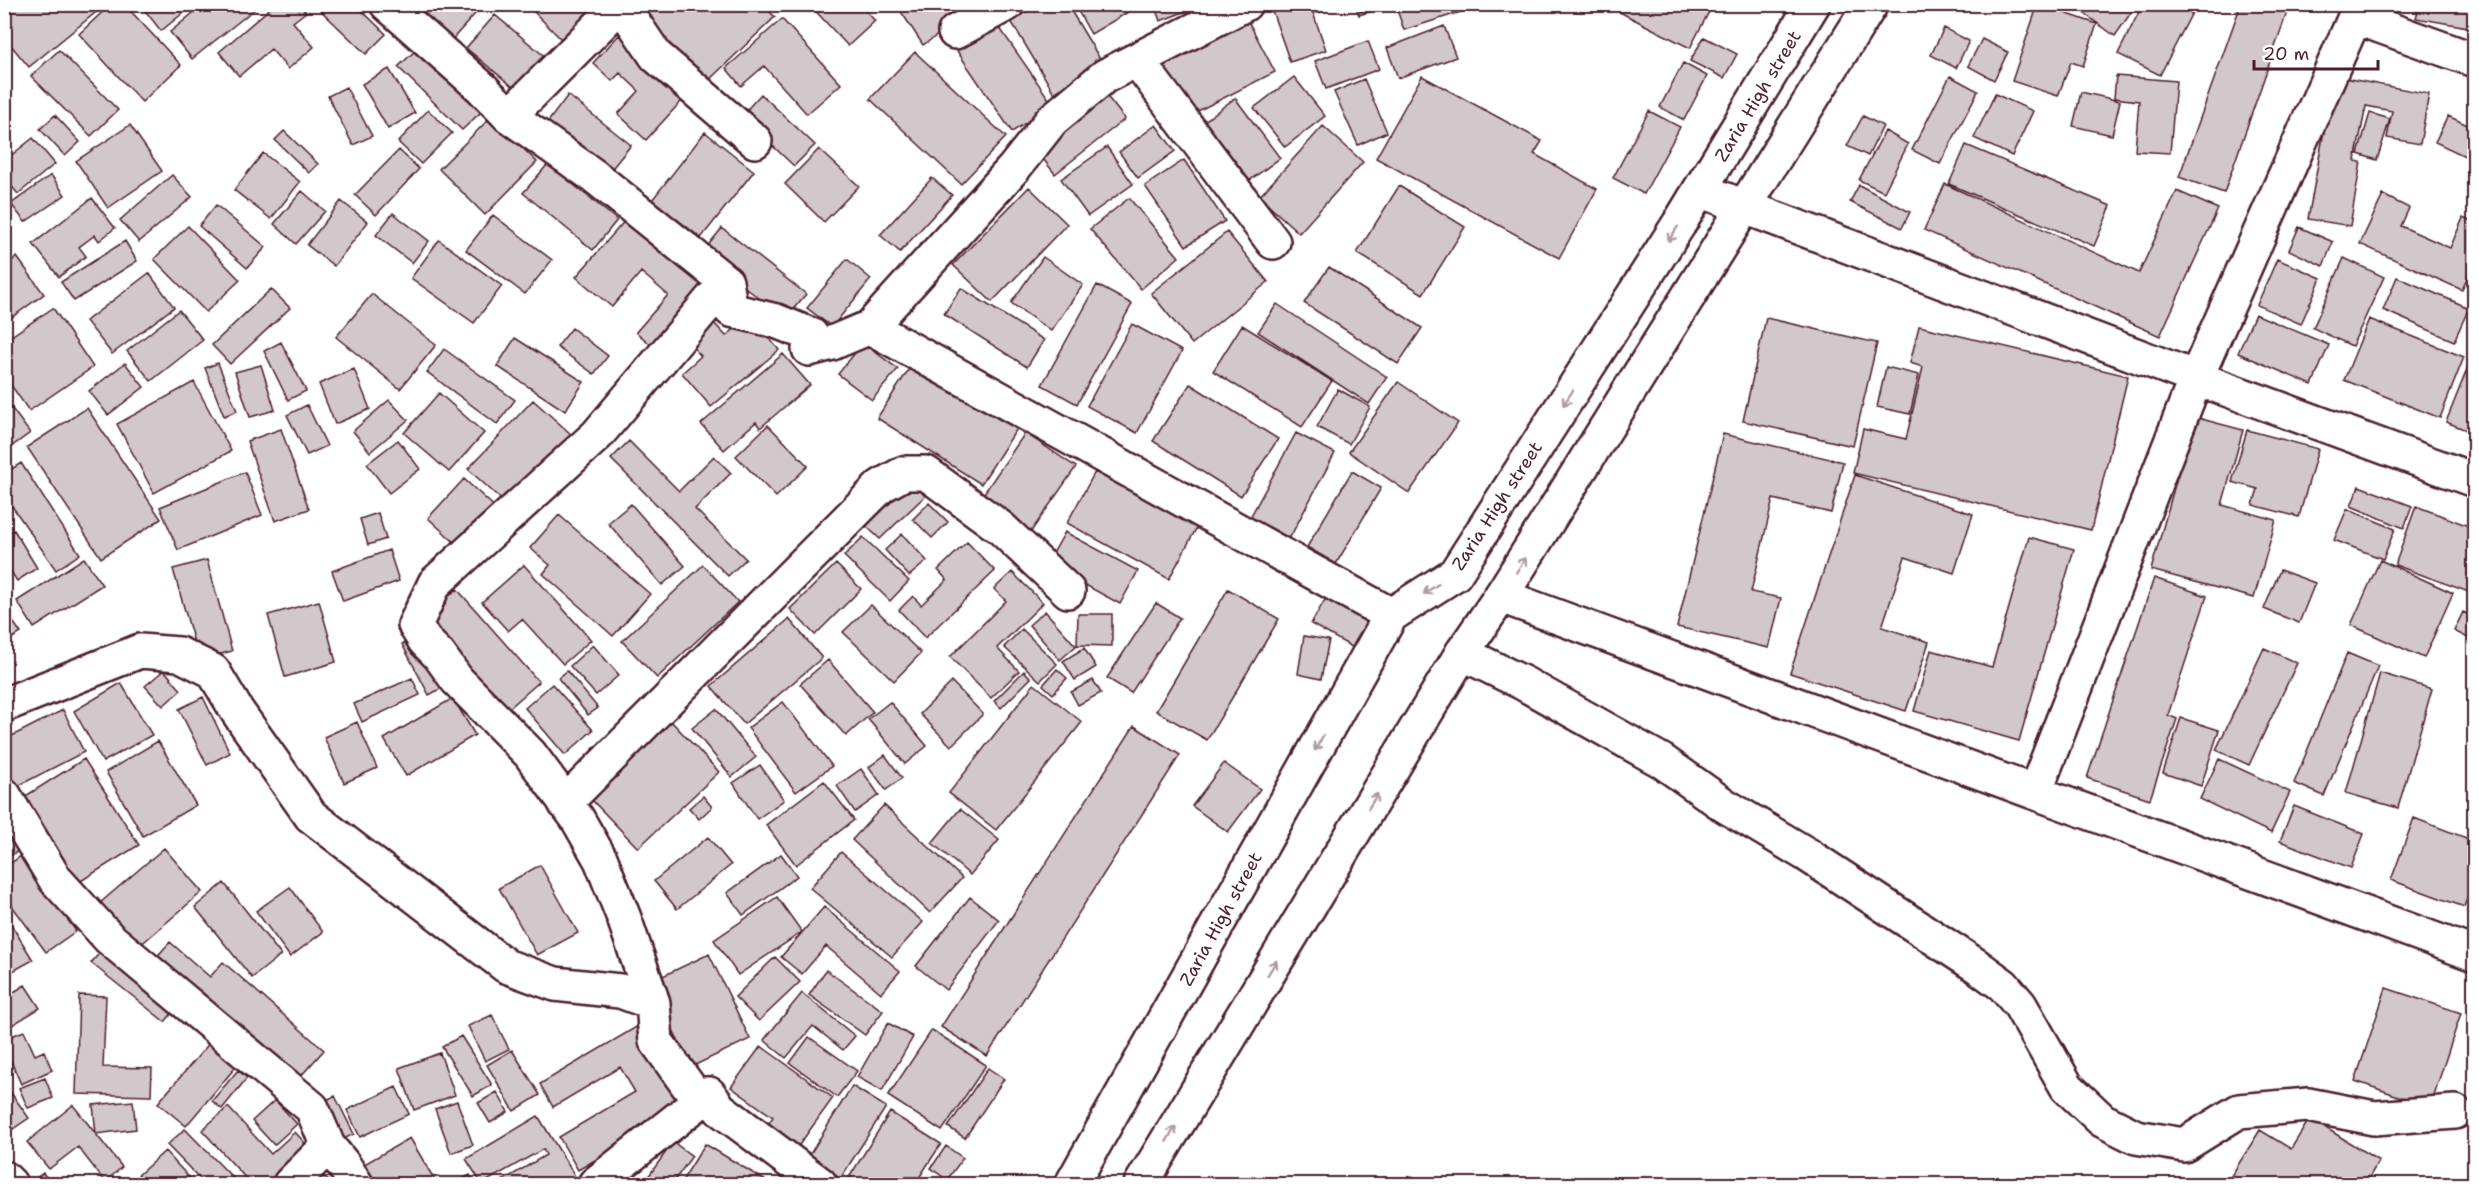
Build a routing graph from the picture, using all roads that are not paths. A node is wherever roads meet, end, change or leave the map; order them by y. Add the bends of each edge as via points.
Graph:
1 (387, 4) edge
2 (1007, 4) edge
3 (1245, 4) edge
4 (1814, 4) edge
5 (1871, 4) edge
6 (621, 5) edge
7 (2357, 11) edge
8 (955, 32) dead end
9 (1137, 60) junction
10 (2475, 60) edge
11 (509, 116) junction
12 (755, 141) dead end
13 (1701, 190) junction
14 (1745, 205) junction
15 (1273, 242) dead end
16 (726, 282) junction
17 (870, 327) junction
18 (2196, 378) junction
19 (2475, 480) edge
20 (1068, 591) dead end
21 (1502, 596) junction
22 (1391, 615) junction
23 (1462, 653) junction
24 (4, 705) edge
25 (2035, 792) junction
26 (4, 795) edge
27 (565, 803) junction
28 (2475, 954) edge
29 (653, 1003) junction
30 (709, 1094) junction
31 (2454, 1112) dead end
32 (328, 1146) junction
33 (4, 1178) edge
34 (10, 1185) edge
35 (290, 1185) edge
36 (356, 1185) edge
37 (595, 1185) edge
38 (820, 1185) edge
39 (1072, 1185) edge
40 (1141, 1185) edge

1 - 11 street
2 - 8 street
3 - 9 street
4 - 13 street, Zaria High street
5 - 14 street
6 - 11 street
6 - 12 street via 656,56
7 - 10 street
7 - 18 street
9 - 15 street
9 - 17 street via 1106,76 1052,120 1014,168
11 - 16 street via 594,176
13 - 14 street
13 -> 22 street, Zaria High street via 1455,574
14 - 18 street
21 -> 14 street
16 - 17 street via 731,310 811,335 809,349
16 - 27 street via 597,435 435,583 415,625 457,680 530,754
17 - 22 street
18 - 19 street
18 - 25 street
20 - 27 street via 1001,528 926,473 904,473 881,486
21 - 23 street
21 - 25 street
22 -> 39 street, Zaria High street
23 - 31 street via 1662,761 1724,806 1806,854 1994,979 2020,1005 2067,1087 2102,1120 2136,1137 2184,1144 2239,1111 2308,1105 2374,1118
40 -> 23 street
24 - 29 street via 140,651 179,654 213,671 311,816 506,966 555,984 620,991
25 - 28 street
26 - 32 street via 55,879 109,938 312,1108
27 - 29 street via 601,860
29 - 30 street via 656,1041 694,1094
30 - 37 street
30 - 38 street via 720,1109
32 - 35 street
32 - 36 street
33 - 34 street

